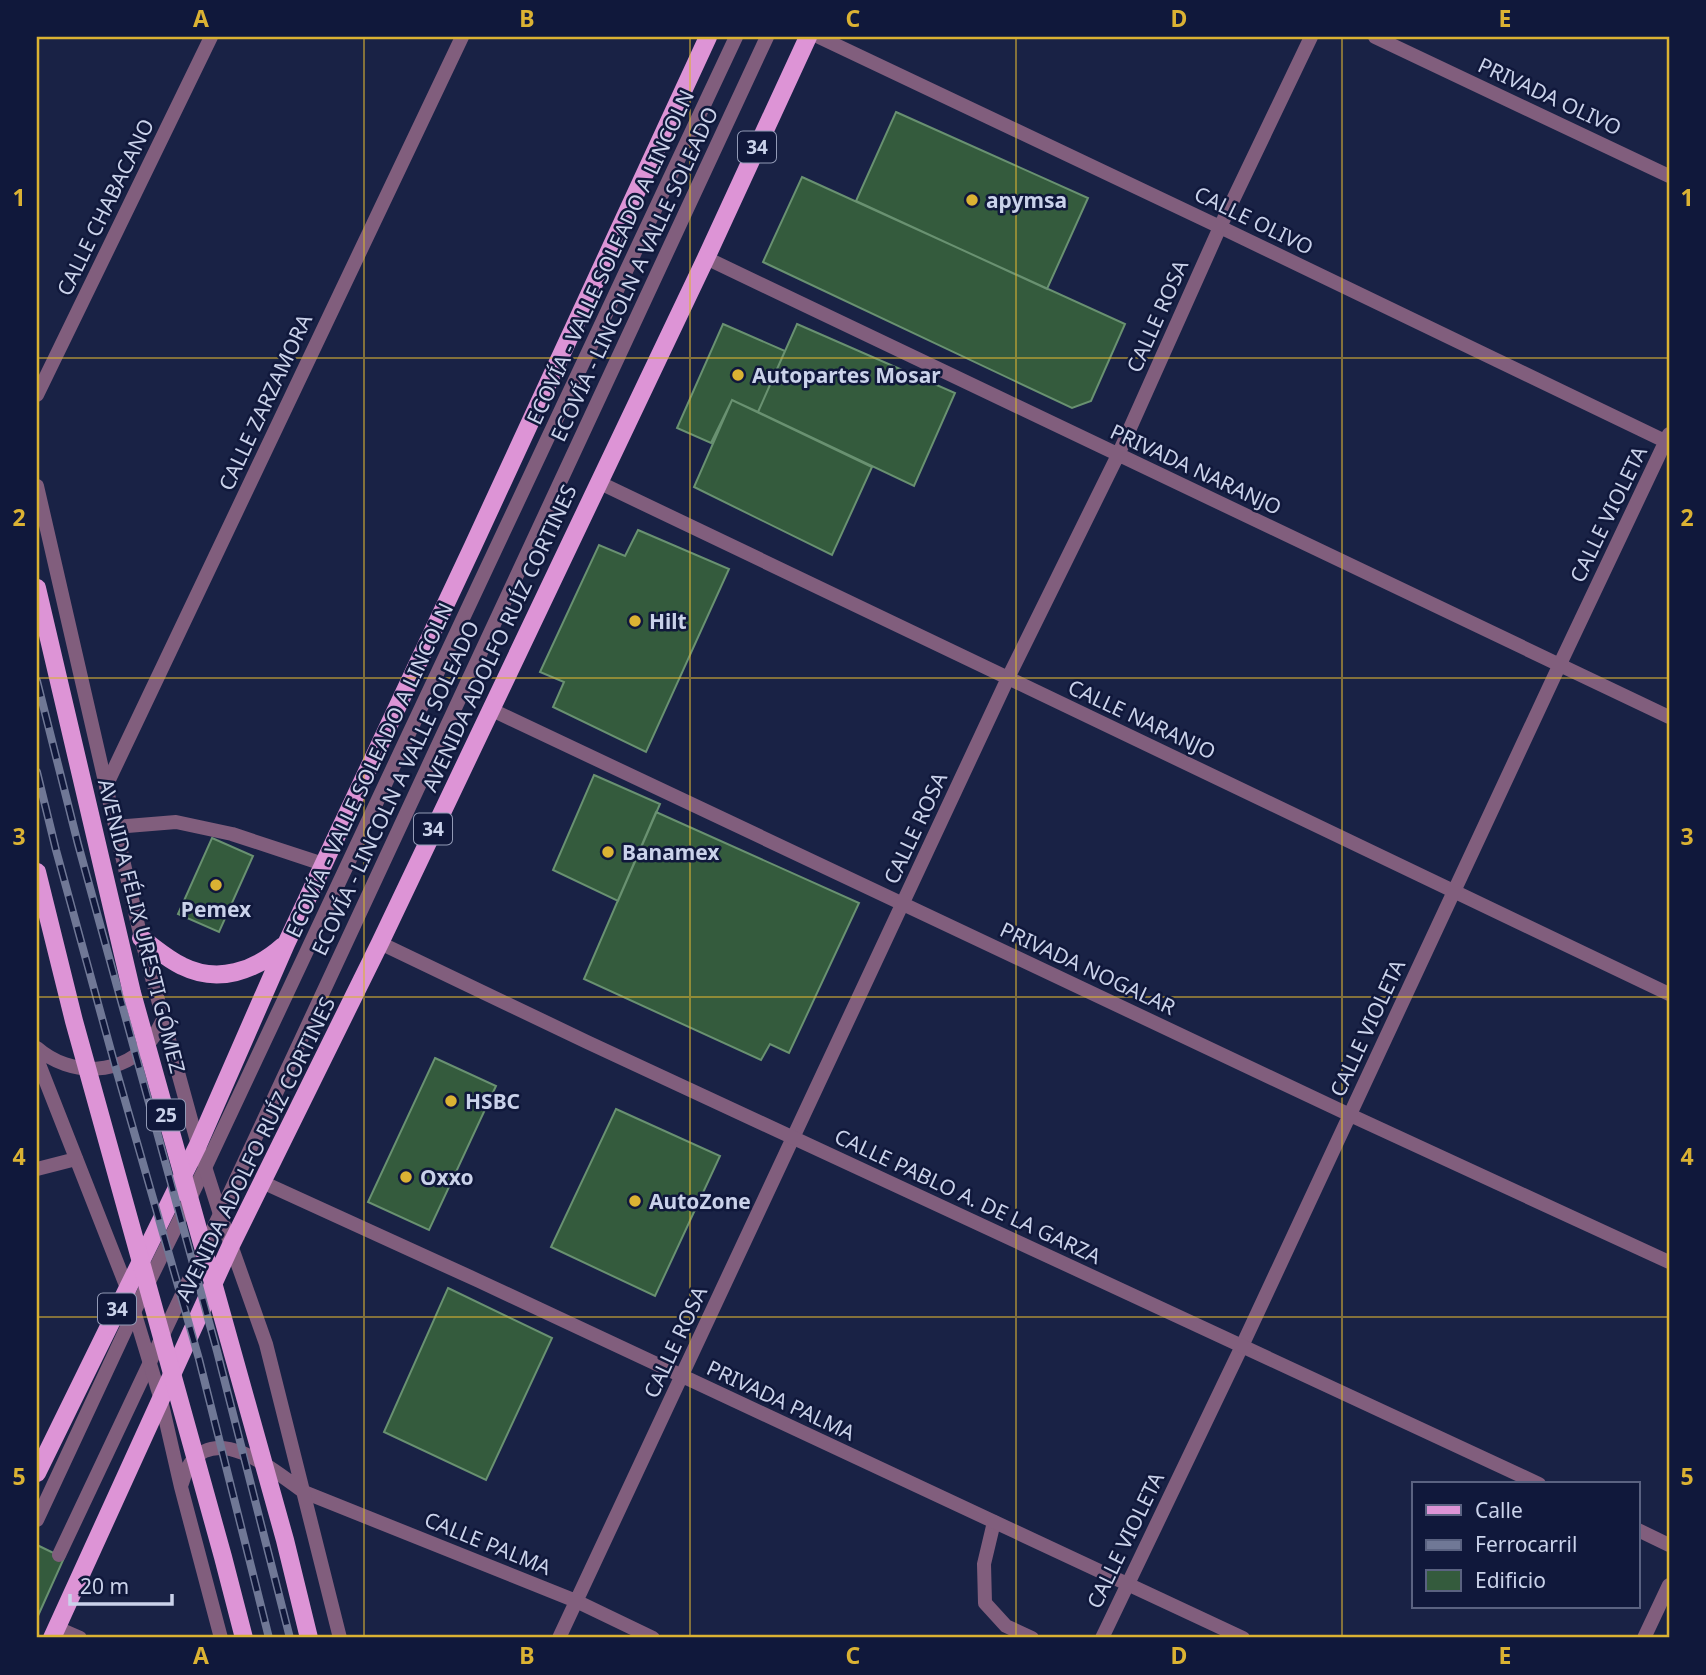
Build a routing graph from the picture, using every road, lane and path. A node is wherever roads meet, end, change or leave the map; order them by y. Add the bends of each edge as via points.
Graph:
1 (211, 37) edge
2 (462, 37) edge
3 (708, 37) edge
4 (736, 37) edge
5 (768, 37) edge
6 (808, 37) edge
7 (819, 37) edge
8 (1311, 37) edge
9 (1375, 37) edge
10 (1669, 176) edge
11 (1220, 227) junction
12 (706, 258) junction
13 (37, 395) edge
14 (1668, 439) edge
15 (1118, 455) junction
16 (598, 482) junction
17 (37, 486) edge
18 (37, 588) edge
19 (1559, 664) junction
20 (1008, 678) junction
21 (490, 709) junction
22 (1669, 717) edge
23 (106, 786) junction
24 (115, 827) junction
25 (324, 864) junction
26 (37, 872) edge
27 (1454, 891) junction
28 (904, 904) junction
29 (141, 938) junction
30 (380, 943) junction
31 (286, 944) junction
32 (1669, 994) edge
33 (163, 1020) junction
34 (37, 1048) edge
35 (37, 1059) edge
36 (1350, 1115) junction
37 (792, 1138) junction
38 (198, 1145) junction
39 (76, 1159) junction
40 (205, 1168) junction
41 (37, 1169) edge
42 (262, 1182) junction
43 (220, 1214) junction
44 (231, 1245) junction
45 (1669, 1262) edge
46 (127, 1288) junction
47 (135, 1310) junction
48 (1242, 1346) junction
49 (149, 1363) junction
50 (682, 1377) junction
51 (161, 1401) junction
52 (37, 1473) edge
53 (1535, 1482) edge
54 (181, 1487) junction
55 (304, 1492) junction
56 (37, 1520) edge
57 (994, 1522) junction
58 (1640, 1531) edge
59 (1669, 1545) edge
60 (59, 1555) dead end
61 (1128, 1584) junction
62 (1669, 1585) edge
63 (576, 1601) junction
64 (55, 1633) edge
65 (79, 1638) edge
66 (220, 1638) edge
67 (244, 1638) edge
68 (309, 1638) edge
69 (340, 1638) edge
70 (559, 1638) edge
71 (653, 1638) edge
72 (1032, 1638) edge
73 (1102, 1638) edge
74 (1243, 1638) edge
75 (1644, 1638) edge

1 - 13 street, CALLE CHABACANO
2 - 23 street, CALLE ZARZAMORA
3 - 25 main road, 34
4 - 40 street, ECOVÍA - VALLE SOLEADO A LINCOLN
5 - 43 street, ECOVÍA - LINCOLN A VALLE SOLEADO
6 - 12 main road, AVENIDA ADOLFO RUÍZ CORTINES / 34
7 - 11 street, CALLE OLIVO
8 - 11 street, CALLE ROSA
9 - 10 street, PRIVADA OLIVO
11 - 14 street, CALLE OLIVO
11 - 15 street, CALLE ROSA
12 - 15 street, PRIVADA NARANJO
12 - 16 main road, AVENIDA ADOLFO RUÍZ CORTINES / 34
14 - 19 street, CALLE VIOLETA
15 - 19 street, PRIVADA NARANJO
15 - 20 street, CALLE ROSA
16 - 20 street, CALLE NARANJO
16 - 21 main road, AVENIDA ADOLFO RUÍZ CORTINES / 34
17 - 23 street
18 - 68 main road, AVENIDA FÉLIX URESTI GÓMEZ / 25, bridge via 132,993
19 - 22 street, PRIVADA NARANJO
19 - 27 street, CALLE VIOLETA
20 - 27 street, CALLE NARANJO
20 - 28 street, CALLE ROSA
21 - 28 street, PRIVADA NOGALAR
21 - 30 main road, AVENIDA ADOLFO RUÍZ CORTINES / 34
23 - 24 street
24 - 25 street via 176,822 232,834
24 - 29 street
25 - 31 main road, 34
26 - 67 main road, bridge
27 - 32 street, CALLE NARANJO
27 - 36 street, CALLE VIOLETA
28 - 36 street, PRIVADA NOGALAR
28 - 37 street, CALLE ROSA
29 - 31 main road via 182,967 226,974 249,970
29 - 33 street
30 - 37 street, CALLE PABLO A. DE LA GARZA
30 - 42 main road, AVENIDA ADOLFO RUÍZ CORTINES / 34
31 - 38 main road, 34
33 - 34 street via 152,1040 113,1066 90,1070 68,1066
33 - 38 street
35 - 39 street
36 - 45 street, PRIVADA NOGALAR
36 - 48 street, CALLE VIOLETA
37 - 48 street, CALLE PABLO A. DE LA GARZA
37 - 50 street, CALLE ROSA
38 - 40 street
38 - 46 main road, 34
39 - 41 street
39 - 46 street
40 - 43 street
40 - 47 street, ECOVÍA - VALLE SOLEADO A LINCOLN
42 - 44 main road, AVENIDA ADOLFO RUÍZ CORTINES / 34
42 - 50 street, PRIVADA PALMA
43 - 44 street
43 - 49 street, ECOVÍA - LINCOLN A VALLE SOLEADO
44 - 51 main road, AVENIDA ADOLFO RUÍZ CORTINES / 34
44 - 55 street via 266,1344
46 - 47 street
46 - 52 main road, 34
47 - 49 street
47 - 56 street, ECOVÍA - VALLE SOLEADO A LINCOLN
48 - 53 street, CALLE PABLO A. DE LA GARZA
48 - 61 street, CALLE VIOLETA
49 - 51 street
49 - 60 street, ECOVÍA - LINCOLN A VALLE SOLEADO
50 - 57 street, PRIVADA PALMA
50 - 63 street, CALLE ROSA
51 - 54 street
51 - 64 main road, AVENIDA ADOLFO RUÍZ CORTINES / 34
54 - 55 street, CALLE PALMA via 193,1460 219,1447 255,1459
54 - 66 street
55 - 63 street, CALLE PALMA
55 - 69 street
57 - 61 street, PRIVADA PALMA
57 - 72 street via 984,1564 985,1603 1006,1626
58 - 59 street
61 - 73 street, CALLE VIOLETA
61 - 74 street, PRIVADA PALMA
62 - 75 street
63 - 70 street, CALLE ROSA
63 - 71 street, CALLE PALMA
64 - 65 street

